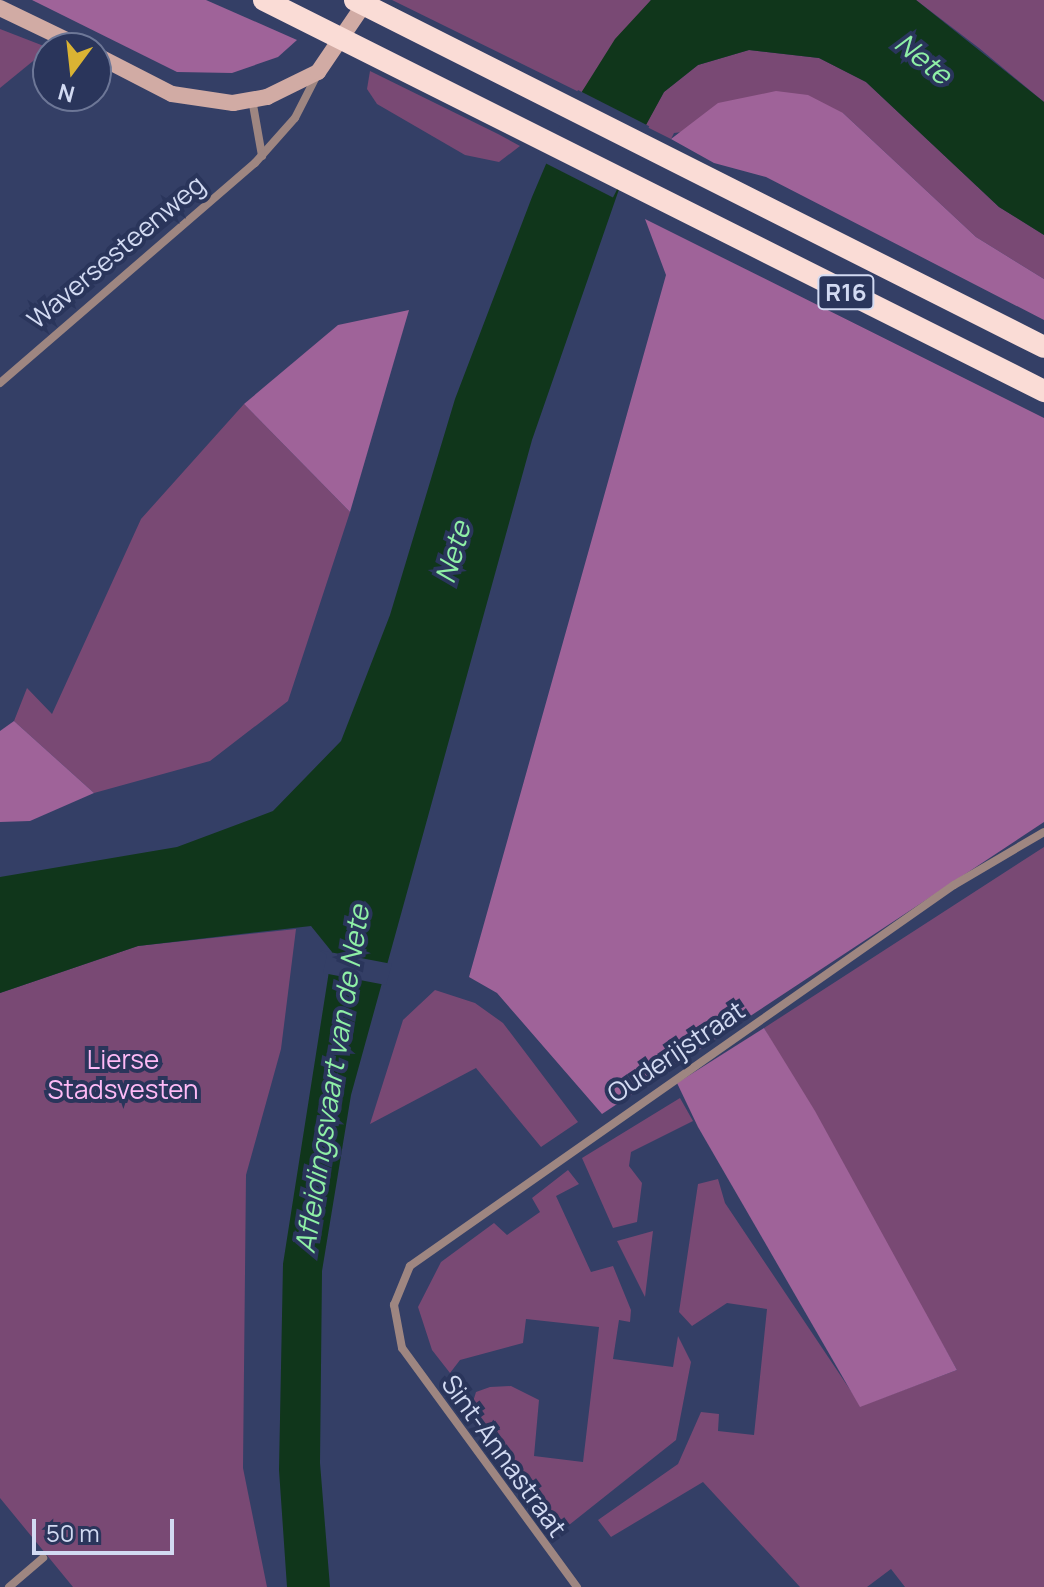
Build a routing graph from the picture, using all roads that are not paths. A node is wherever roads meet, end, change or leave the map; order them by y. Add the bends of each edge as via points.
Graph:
1 (264, 0) edge
2 (355, 0) edge
3 (367, 0) edge
4 (0, 8) edge
5 (50, 32) edge
6 (112, 63) edge
7 (318, 72) junction
8 (252, 99) junction
9 (262, 157) junction
10 (1044, 347) edge
11 (0, 383) edge
12 (1044, 391) edge
13 (1044, 832) edge
14 (402, 1348) joint
15 (43, 1558) dead end
16 (9, 1587) edge
17 (577, 1587) edge

1 - 12 highway, R16
2 - 10 highway, R16
3 - 7 main road, Waversesteenweg
4 - 5 main road
6 - 8 main road via 172,94
7 - 8 main road
7 - 9 street, Waversesteenweg via 295,118
8 - 9 street
9 - 11 street, Waversesteenweg
13 - 14 street, Ouderijstraat via 954,885 430,1247 396,1296
14 - 17 street, Sint-Annastraat
15 - 16 street

